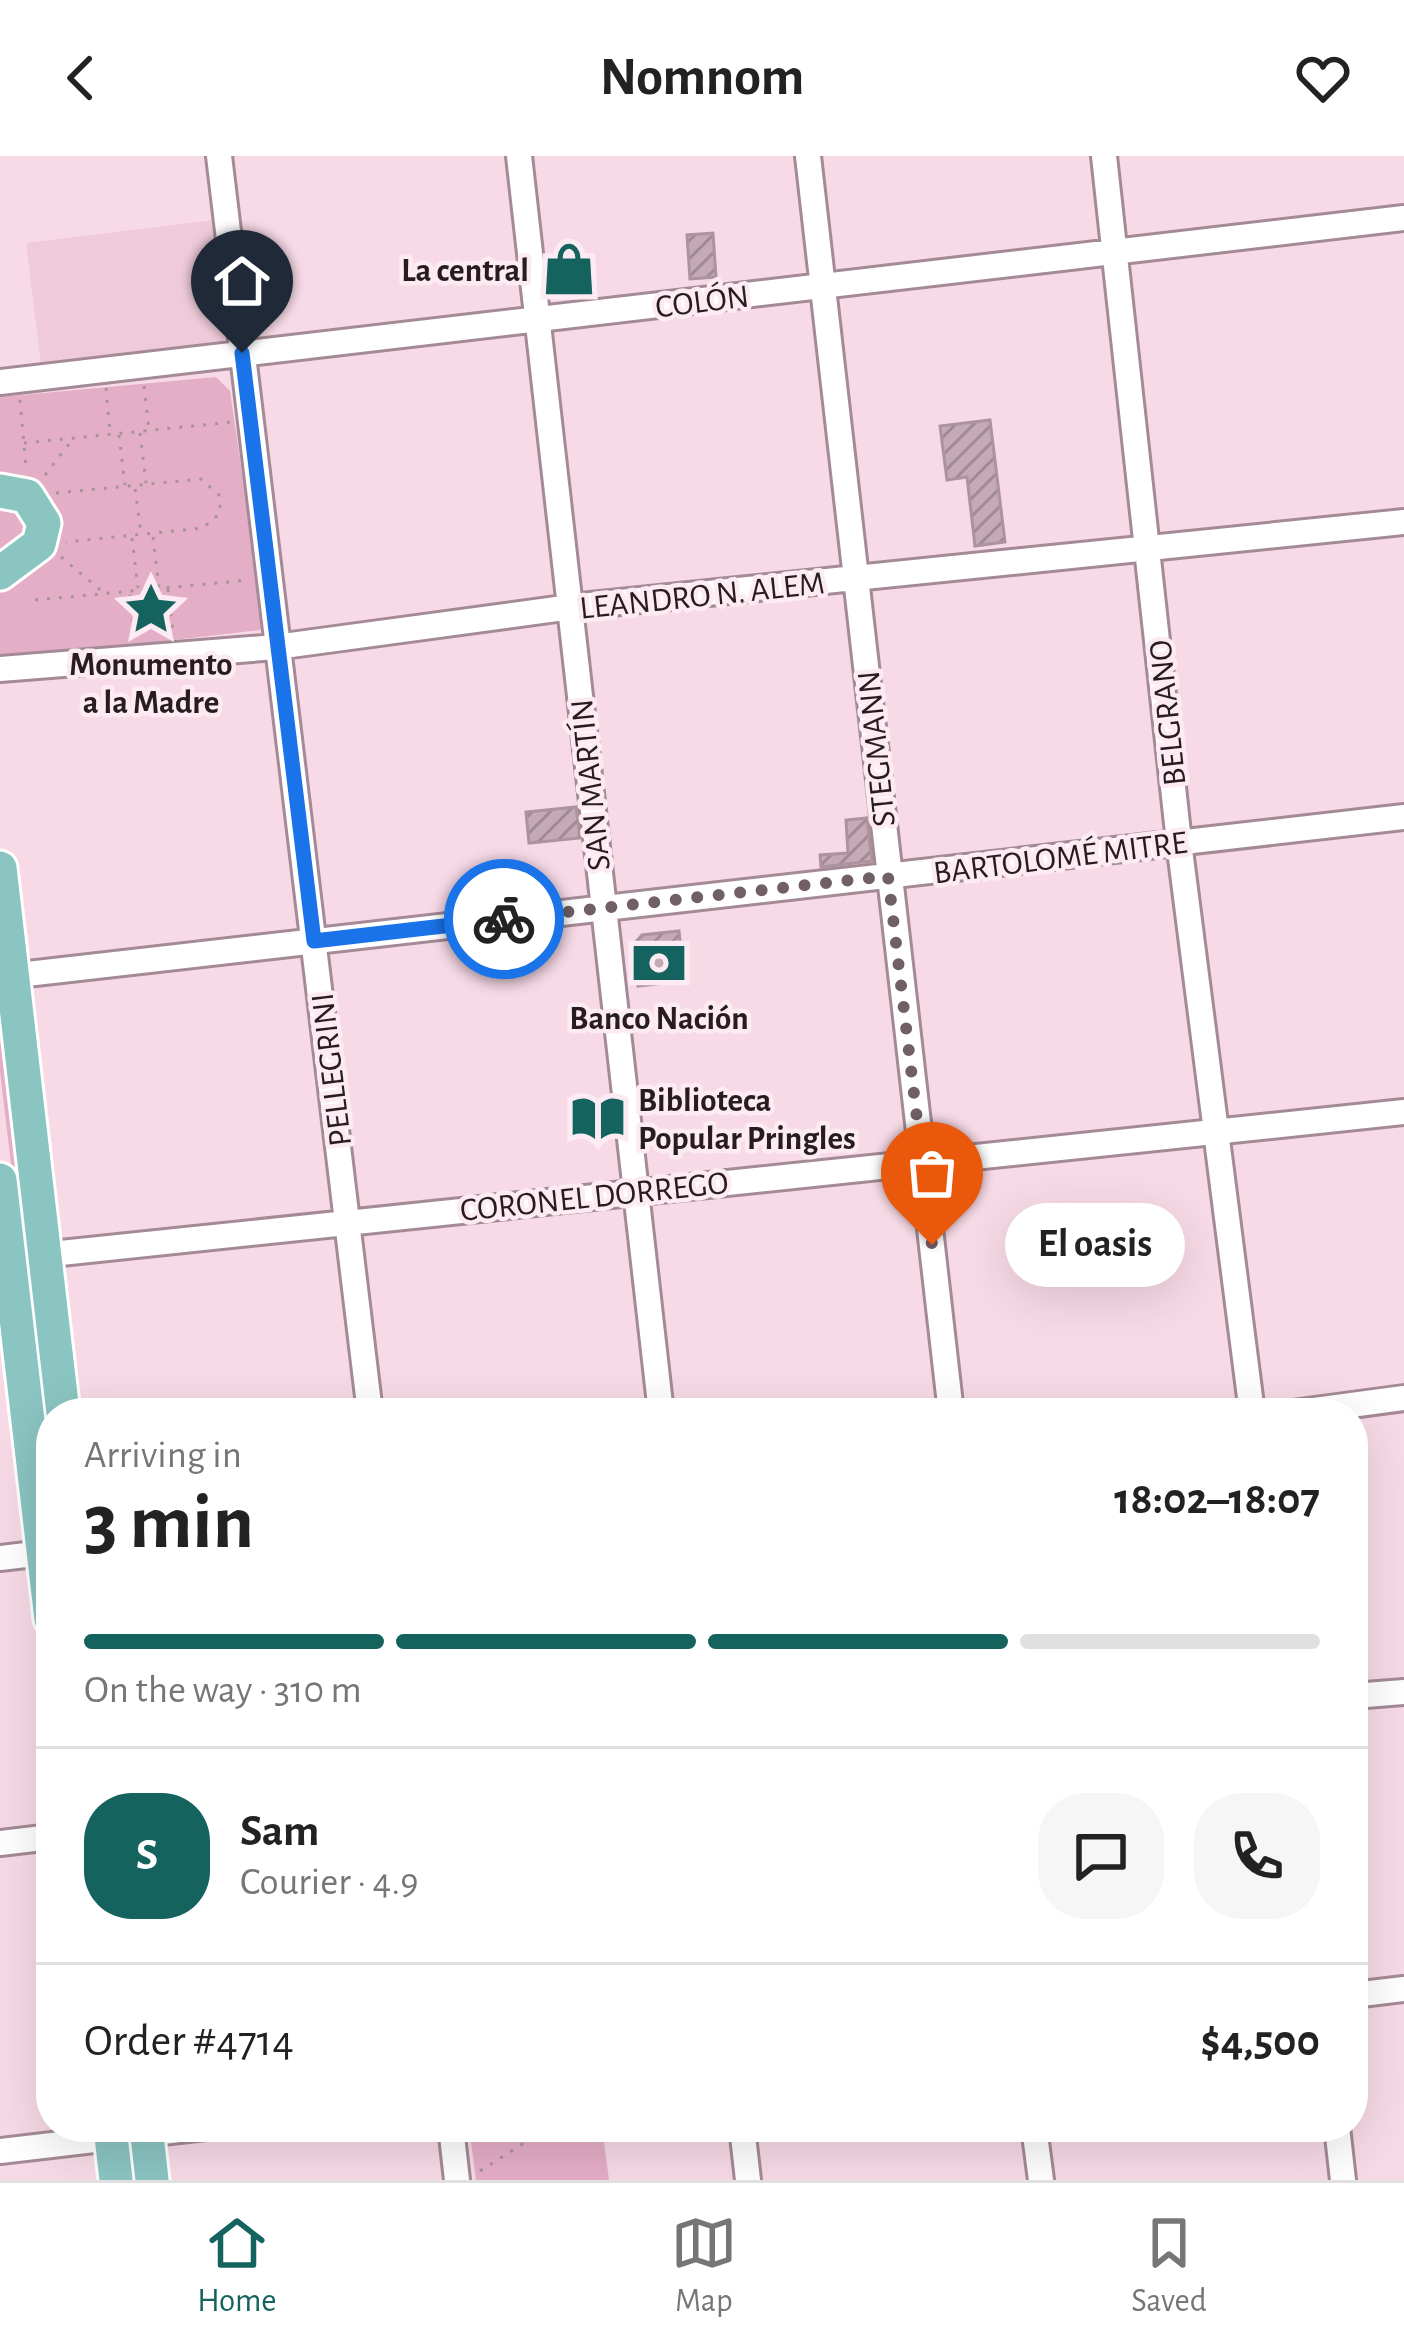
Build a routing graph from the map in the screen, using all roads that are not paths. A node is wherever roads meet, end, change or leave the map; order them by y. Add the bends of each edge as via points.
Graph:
1 (219, 156) edge
2 (518, 156) edge
3 (808, 156) edge
4 (1103, 156) edge
5 (1404, 218) edge
6 (1115, 252) junction
7 (824, 286) junction
8 (538, 319) junction
9 (242, 353) junction
10 (9, 388) edge
11 (14, 483) edge
12 (1404, 522) edge
13 (1148, 545) junction
14 (0, 573) edge
15 (857, 578) junction
16 (571, 607) junction
17 (276, 647) junction
18 (0, 669) edge
19 (1404, 817) edge
20 (1179, 842) junction
21 (0, 868) edge
22 (888, 876) junction
23 (602, 908) junction
24 (314, 941) junction
25 (6, 976) edge
26 (1404, 1112) edge
27 (1213, 1129) junction
28 (922, 1161) junction
29 (0, 1180) edge
30 (635, 1190) junction
31 (348, 1221) junction
32 (45, 1255) junction
33 (4, 1259) edge
34 (61, 1398) edge
35 (368, 1398) edge
36 (659, 1398) edge
37 (949, 1398) edge
38 (1250, 1398) edge
39 (1404, 1398) edge
40 (1368, 1403) edge
41 (36, 1478) edge
42 (36, 1554) edge
43 (0, 1558) edge
44 (1404, 1692) edge
45 (1368, 1695) edge
46 (36, 1839) edge
47 (0, 1843) edge
48 (1404, 1989) edge
49 (1368, 1993) edge
50 (52, 2142) edge
51 (111, 2142) edge
52 (148, 2142) edge
53 (454, 2142) edge
54 (744, 2142) edge
55 (1036, 2142) edge
56 (1339, 2142) edge
57 (0, 2151) edge
58 (116, 2180) edge
59 (152, 2180) edge
60 (460, 2180) edge
61 (748, 2180) edge
62 (1041, 2180) edge
63 (1343, 2180) edge

1 - 9 street, PELLEGRINI
2 - 8 street, SAN MARTÍN
3 - 7 street, STEGMANN
4 - 6 street, BELGRANO
5 - 6 street, COLÓN
6 - 7 street, COLÓN
6 - 13 street, BELGRANO
7 - 8 street, COLÓN
7 - 15 street, STEGMANN
8 - 9 street, COLÓN
8 - 16 street, SAN MARTÍN
9 - 10 street, COLÓN
9 - 17 street, PELLEGRINI
11 - 14 main road via 44,523 39,544
12 - 13 street, LEANDRO N. ALEM
13 - 15 street, LEANDRO N. ALEM
13 - 20 street, BELGRANO
15 - 16 street, LEANDRO N. ALEM
15 - 22 street, STEGMANN
16 - 17 street, LEANDRO N. ALEM
16 - 23 street, SAN MARTÍN
17 - 18 street, LEANDRO N. ALEM
17 - 24 street, PELLEGRINI
19 - 20 street, BARTOLOMÉ MITRE
20 - 22 street, BARTOLOMÉ MITRE
20 - 27 street, BELGRANO
21 - 25 main road
22 - 23 street, BARTOLOMÉ MITRE
22 - 28 street, STEGMANN
23 - 24 street, BARTOLOMÉ MITRE
23 - 30 street, SAN MARTÍN
24 - 25 street, BARTOLOMÉ MITRE
24 - 31 street, PELLEGRINI
25 - 32 main road
26 - 27 street, CORONEL DORREGO
27 - 28 street, CORONEL DORREGO
27 - 38 street, BELGRANO
28 - 30 street, CORONEL DORREGO
28 - 37 street, STEGMANN
29 - 33 main road
30 - 31 street, CORONEL DORREGO
30 - 36 street, SAN MARTÍN
31 - 32 street, CORONEL DORREGO
31 - 35 street, PELLEGRINI
32 - 33 street, CORONEL DORREGO
32 - 34 main road
33 - 41 main road
39 - 40 street
42 - 43 street
44 - 45 street
46 - 47 street
48 - 49 street
50 - 57 street
51 - 58 main road
52 - 59 main road
53 - 60 street
54 - 61 street
55 - 62 street
56 - 63 street

